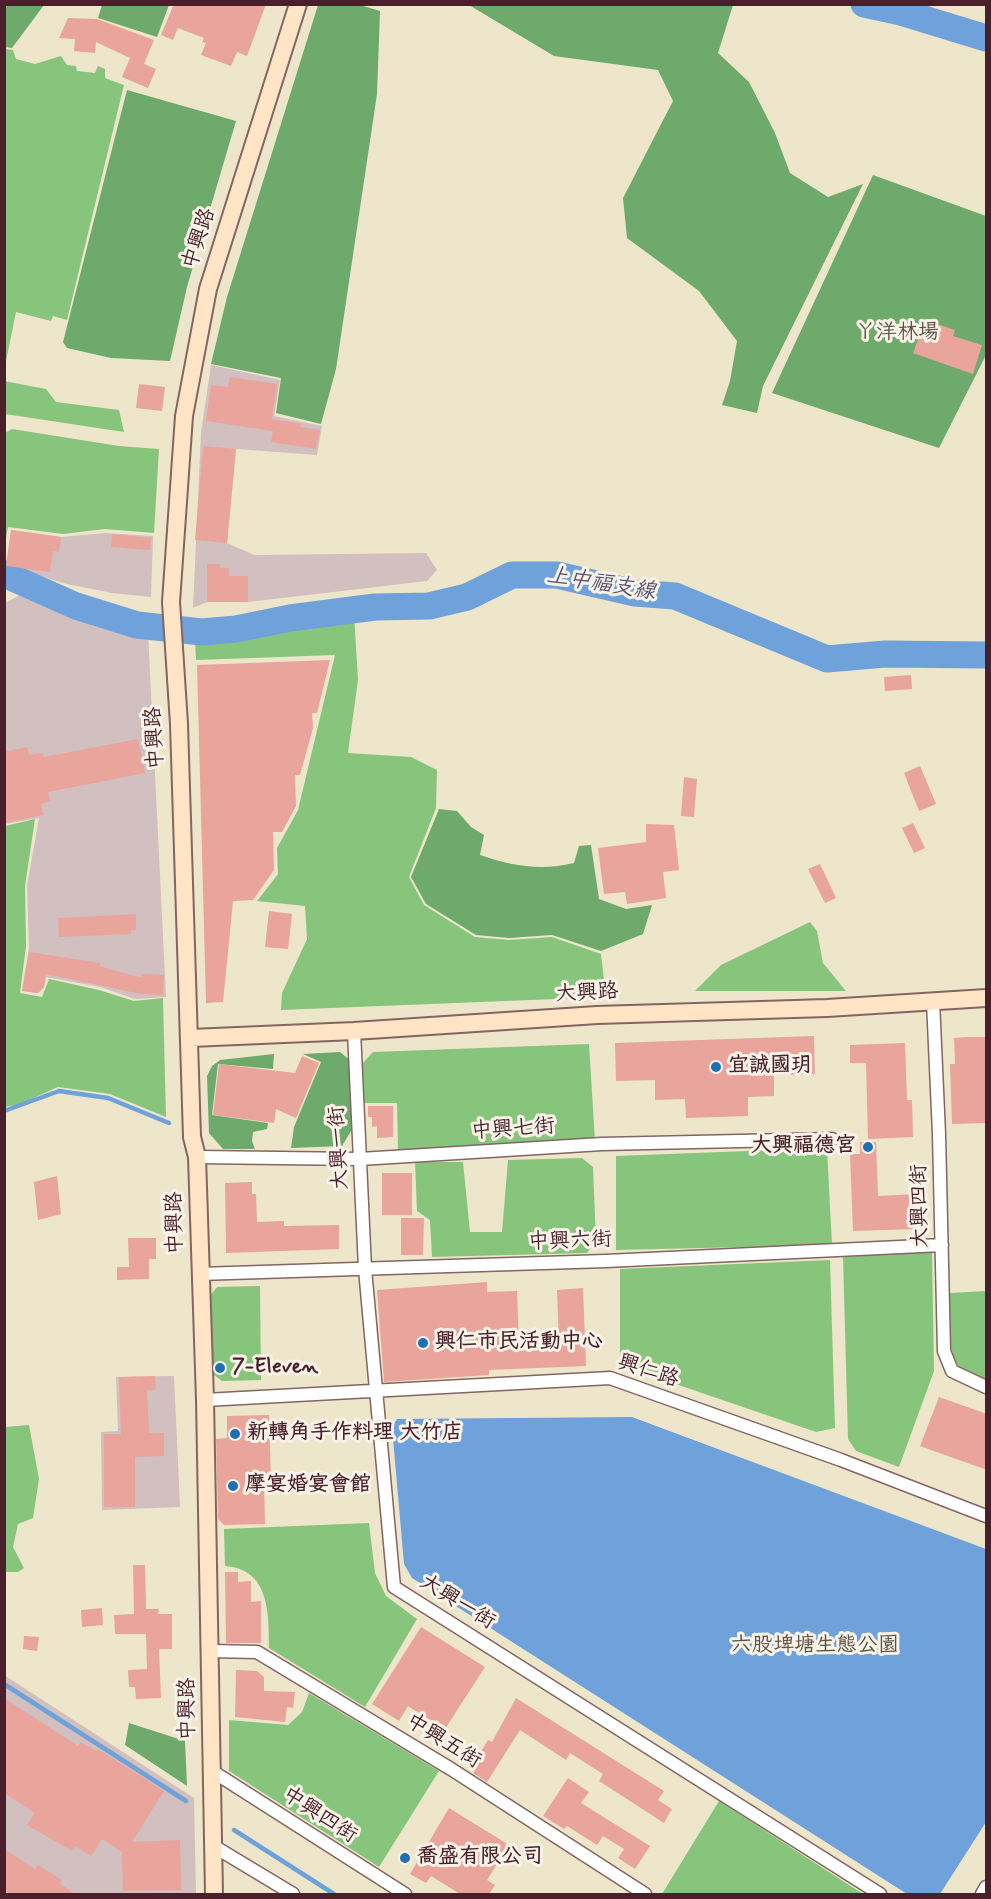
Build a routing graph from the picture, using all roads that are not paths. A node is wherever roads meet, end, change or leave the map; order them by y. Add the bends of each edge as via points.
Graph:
1 (298, 4) edge
2 (987, 999) edge
3 (933, 1001) junction
4 (354, 1031) junction
5 (191, 1038) junction
6 (832, 1138) dead end
7 (196, 1157) junction
8 (360, 1159) junction
9 (942, 1245) junction
10 (365, 1269) junction
11 (199, 1274) junction
12 (987, 1387) edge
13 (376, 1392) junction
14 (206, 1400) junction
15 (987, 1516) edge
16 (211, 1651) junction
17 (212, 1771) junction
18 (214, 1842) junction
19 (987, 1887) edge
20 (214, 1894) edge
21 (292, 1894) edge
22 (405, 1894) edge
23 (645, 1894) edge
24 (879, 1894) edge
25 (982, 1894) edge

1 - 5 street, 中興路 via 208,289 184,416 171,602
2 - 3 street, 大興路
3 - 4 street, 大興路 via 597,1015
3 - 9 street, 大興四街
4 - 5 street, 大興路
4 - 8 street, 大興一街
5 - 7 street, 中興路 via 192,1137
6 - 8 street, 中興七街 via 602,1144
7 - 8 street, 中興七街
7 - 11 street, 中興路
8 - 10 street, 大興一街
9 - 10 street, 中興六街
9 - 12 street, 大興四街 via 944,1351 952,1371
10 - 11 street, 中興六街
10 - 13 street, 大興一街
11 - 14 street, 中興路
13 - 14 street, 興仁路
13 - 15 street, 興仁路 via 610,1378
13 - 24 street, 大興一街 via 394,1587
14 - 16 street, 中興路
16 - 17 street, 中興路
16 - 23 street, 中興五街 via 257,1652 451,1768
17 - 18 street, 中興路
17 - 22 street, 中興四街
18 - 20 street
18 - 21 street
19 - 25 street

